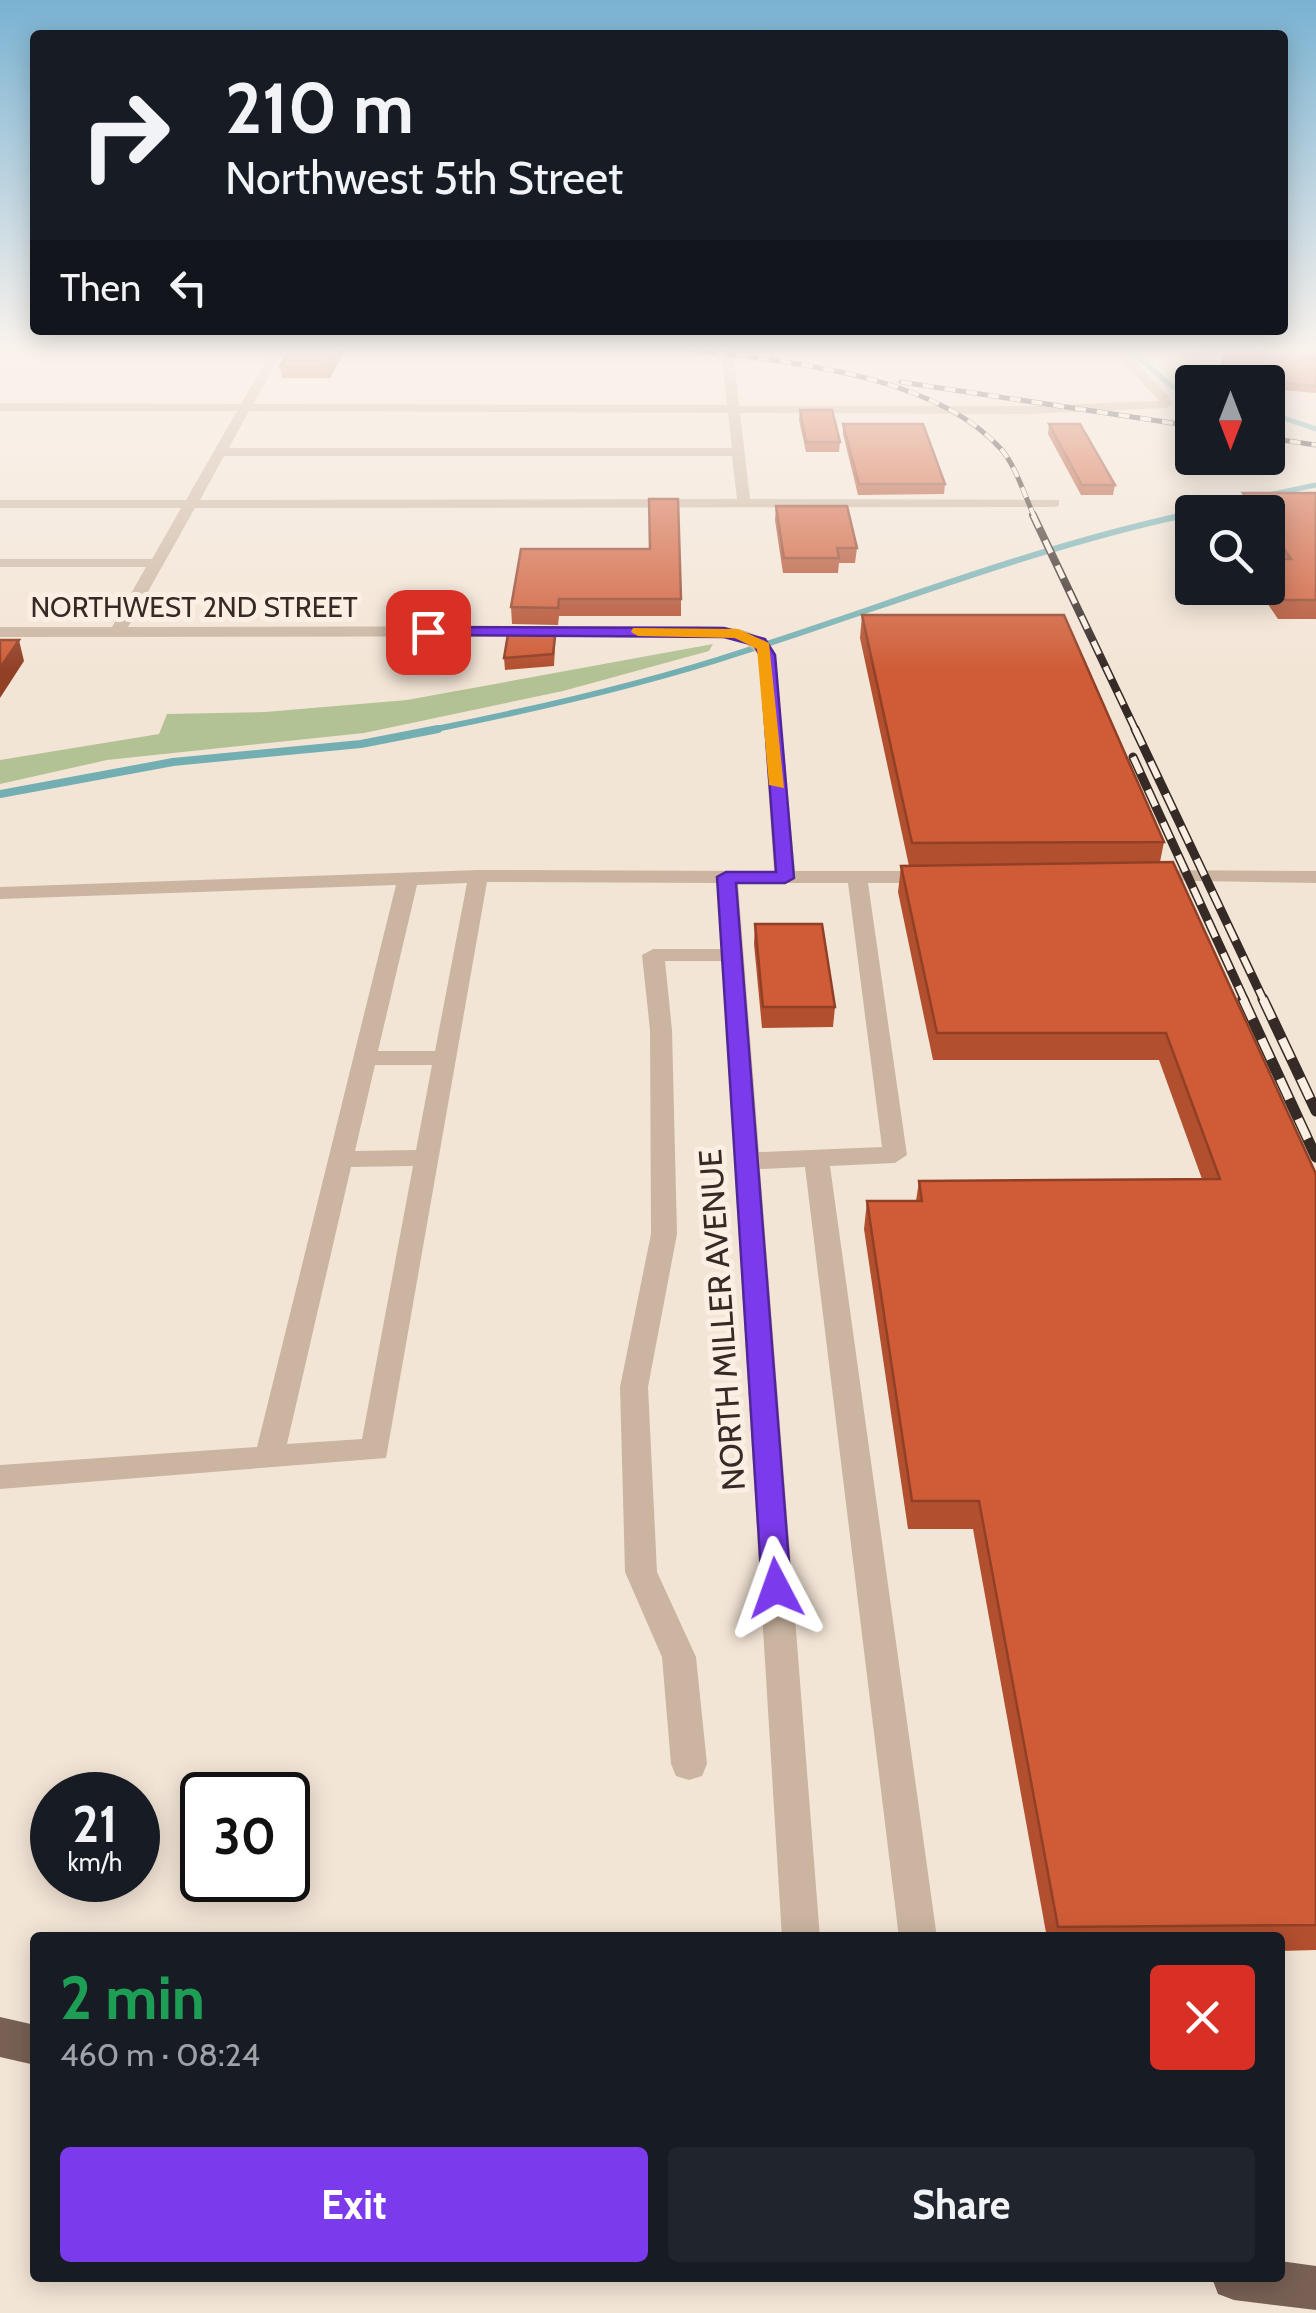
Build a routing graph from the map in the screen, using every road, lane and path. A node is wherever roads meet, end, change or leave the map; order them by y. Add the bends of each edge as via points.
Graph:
1 (218, 455) edge
2 (741, 455) edge
3 (0, 504) edge
4 (190, 504) junction
5 (744, 504) junction
6 (1054, 504) dead end
7 (0, 563) edge
8 (157, 563) junction
9 (117, 632) junction
10 (2, 634) edge
11 (478, 876) junction
12 (1126, 876) edge
13 (1316, 876) edge
14 (726, 877) junction
15 (857, 877) junction
16 (953, 877) edge
17 (785, 878) junction
18 (408, 879) junction
19 (0, 893) edge
20 (732, 955) junction
21 (365, 1058) junction
22 (445, 1058) junction
23 (427, 1158) junction
24 (816, 1158) junction
25 (342, 1160) junction
26 (746, 1160) junction
27 (270, 1458) junction
28 (0, 1477) edge
29 (689, 1764) dead end
30 (801, 1932) edge
31 (917, 1932) edge
32 (0, 2037) edge
33 (30, 2044) edge
34 (1267, 2282) edge
35 (1316, 2288) edge

1 - 4 street
2 - 5 street
3 - 4 street
4 - 5 street
4 - 8 street
5 - 6 street
7 - 8 street
8 - 9 street
9 - 10 street, NORTHWEST 2ND STREET
9 - 17 street, NORTHWEST 2ND STREET via 699,632 752,639 767,655
11 - 14 street
11 - 18 street
11 - 22 street
12 - 13 street
14 - 17 street
14 - 20 street, NORTH MILLER AVENUE
15 - 16 street
15 - 17 street
15 - 24 street via 895,1155
18 - 19 street
18 - 21 street
20 - 26 street, NORTH MILLER AVENUE
20 - 29 street via 653,955 661,1030 664,1234 634,1388 641,1572 679,1657
21 - 22 street
21 - 25 street
22 - 23 street
23 - 25 street
23 - 27 street via 374,1450
24 - 26 street
24 - 31 street
25 - 27 street
26 - 30 street, NORTH MILLER AVENUE
27 - 28 street
32 - 33 main road
34 - 35 main road

